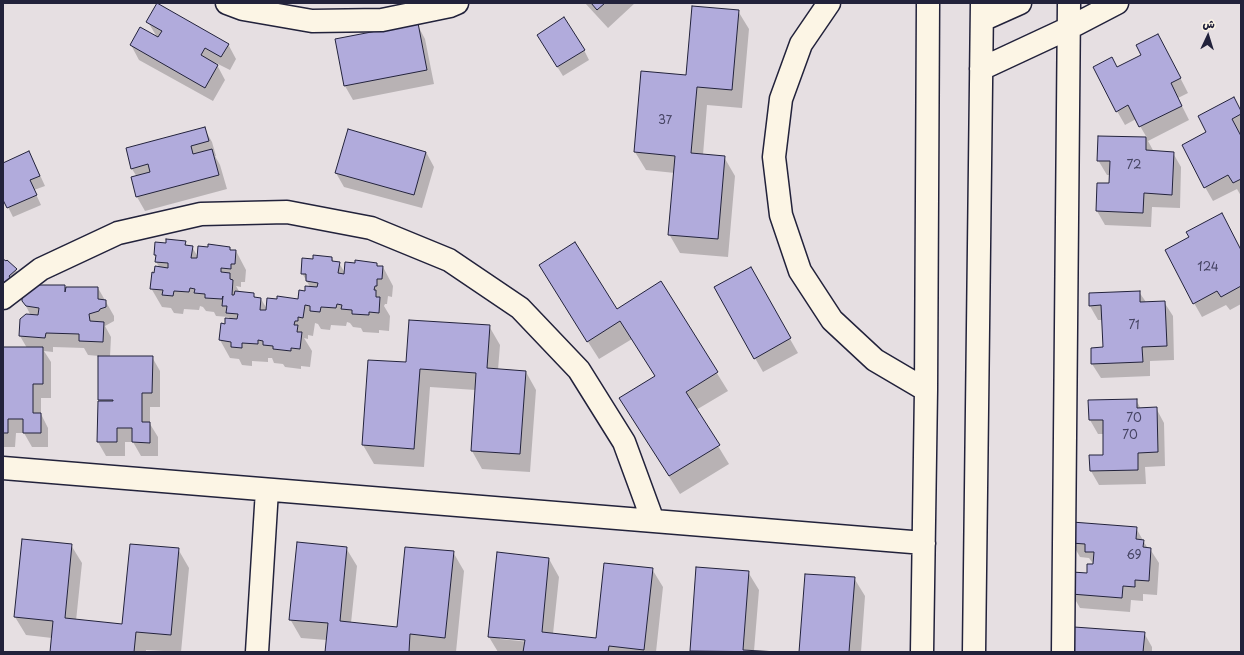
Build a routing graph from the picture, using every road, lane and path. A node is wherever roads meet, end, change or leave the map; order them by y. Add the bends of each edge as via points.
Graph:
1 (227, 3) edge
2 (457, 3) edge
3 (829, 3) edge
4 (928, 3) edge
5 (1020, 3) edge
6 (1069, 3) edge
7 (1117, 3) edge
8 (982, 12) edge
9 (1069, 28) junction
10 (980, 69) junction
11 (3, 298) edge
12 (926, 390) junction
13 (3, 468) edge
14 (267, 490) junction
15 (653, 521) junction
16 (924, 543) junction
17 (257, 652) edge
18 (922, 652) edge
19 (974, 652) edge
20 (1063, 652) edge

1 - 2 street via 243,9 312,21 382,20
3 - 12 street via 801,44 781,99 774,158 780,216 800,271 832,320 875,360
4 - 12 street
5 - 8 street
6 - 9 street
7 - 9 street
8 - 10 street
9 - 10 street
9 - 20 street
10 - 19 street
11 - 15 street via 41,269 118,233 201,214 287,212 371,228 449,260 520,308 579,370 624,442
12 - 16 street
13 - 14 street
14 - 15 street
14 - 17 street
15 - 16 street
16 - 18 street

